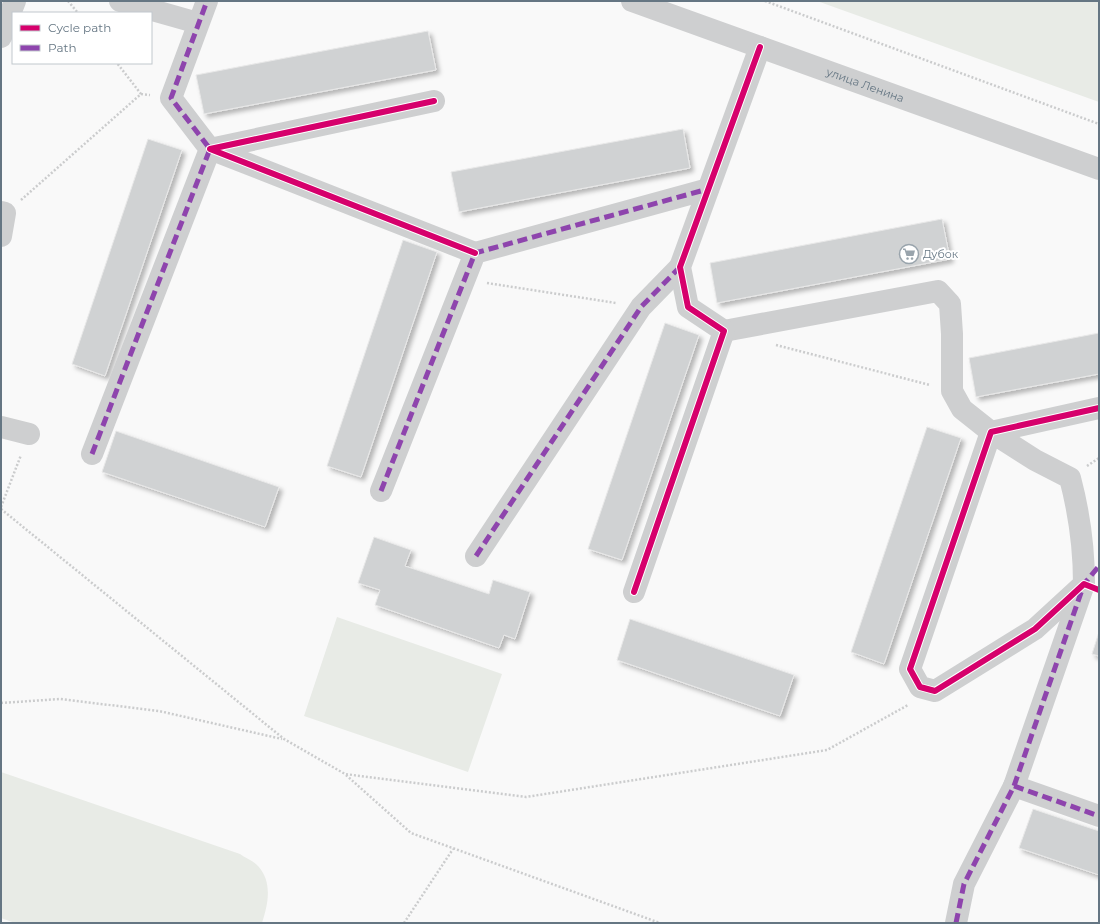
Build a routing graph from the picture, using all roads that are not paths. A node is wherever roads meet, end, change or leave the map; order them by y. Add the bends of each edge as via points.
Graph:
1 (15, 1) edge
2 (120, 1) edge
3 (207, 1) edge
4 (632, 1) edge
5 (198, 24) junction
6 (1, 37) edge
7 (760, 46) junction
8 (434, 100) dead end
9 (210, 149) junction
10 (1099, 169) edge
11 (708, 189) junction
12 (3, 213) edge
13 (1, 236) edge
14 (475, 253) junction
15 (680, 266) junction
16 (724, 331) junction
17 (1099, 408) edge
18 (1, 427) edge
19 (991, 432) junction
20 (29, 434) road end
21 (92, 454) dead end
22 (381, 491) dead end
23 (476, 556) dead end
24 (1099, 566) edge
25 (1091, 587) edge
26 (634, 592) dead end
27 (1014, 786) junction
28 (1099, 816) edge
29 (956, 923) edge

1 - 6 street
2 - 5 street
3 - 5 street
4 - 7 street, улица Ленина
5 - 9 street via 170,98
7 - 10 street, улица Ленина
7 - 11 street
8 - 9 street
9 - 14 street
9 - 21 street
11 - 14 street
11 - 15 street
12 - 13 street
14 - 22 street
15 - 16 street via 688,307
15 - 23 street via 641,307
16 - 19 street via 938,291 950,304 952,391 962,409
16 - 26 street
17 - 19 street
18 - 20 street
19 - 25 street via 1035,460 1070,478
19 - 25 street via 910,669 920,687 935,691 1035,629
24 - 25 street
25 - 27 street
27 - 28 street
27 - 29 street via 964,884

